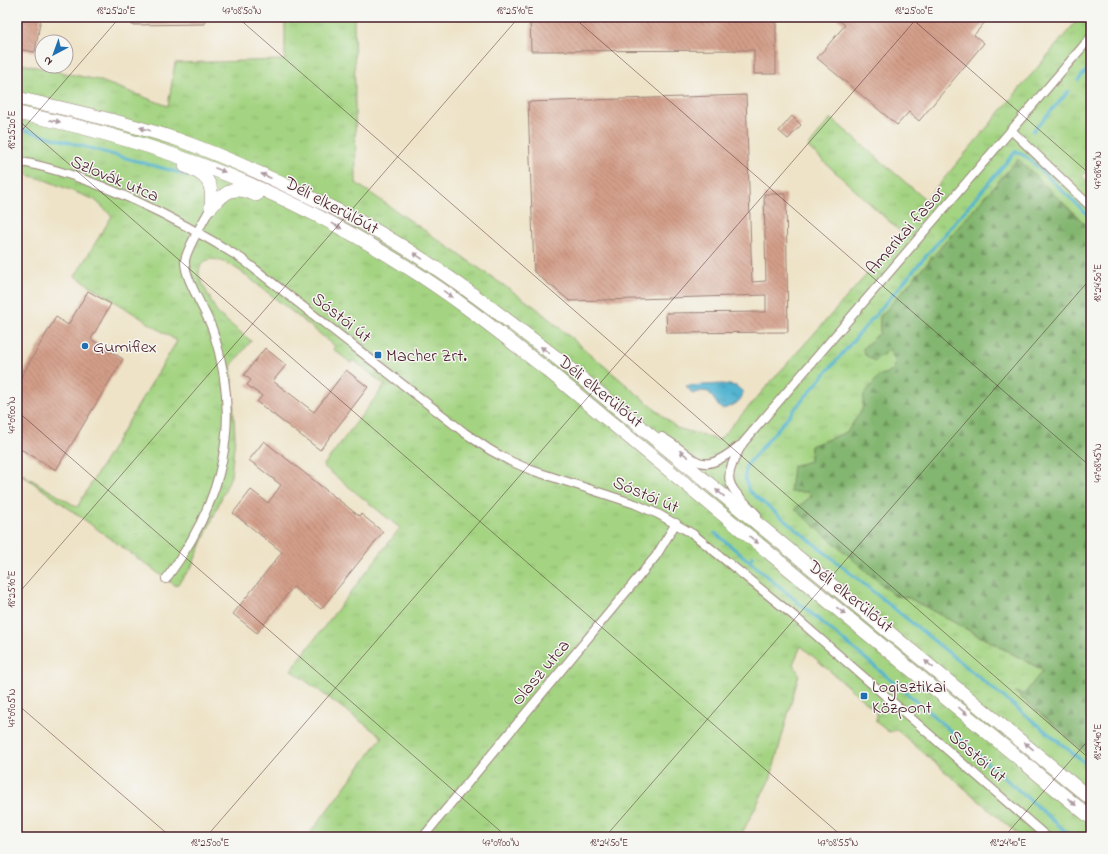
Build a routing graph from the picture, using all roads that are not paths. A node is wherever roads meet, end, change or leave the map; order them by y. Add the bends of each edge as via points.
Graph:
1 (1091, 37) edge
2 (17, 98) edge
3 (17, 113) edge
4 (1011, 130) junction
5 (152, 146) junction
6 (17, 161) edge
7 (296, 204) junction
8 (211, 206) junction
9 (1091, 207) edge
10 (198, 233) junction
11 (629, 419) junction
12 (743, 443) junction
13 (676, 523) junction
14 (784, 545) junction
15 (166, 579) dead end
16 (1091, 799) edge
17 (1091, 818) edge
18 (424, 837) edge
19 (1047, 837) edge

1 - 4 street, Amerikai fasor
11 -> 2 main road, Déli elkerülőút via 557,358 481,301 370,226 253,170 195,146 139,128
3 -> 5 main road, Déli elkerülőút via 69,123
4 - 9 street
4 - 12 street, Amerikai fasor
5 -> 7 main road, Déli elkerülőút via 238,178
5 - 8 main road via 170,160 204,176 211,188
6 - 10 street, Szlovák utca via 90,182
7 - 8 main road via 277,204 244,189 238,189 225,194
7 -> 17 main road, Déli elkerülőút via 411,269 456,300 540,365
8 - 10 street
10 - 13 street, Sóstói út via 242,259 490,450 531,470 635,504
10 - 15 street via 188,252 185,265 210,322 219,353 227,405 227,436 222,464 204,519 186,553
12 -> 11 street via 712,463 697,462 666,440
14 -> 11 main road, Déli elkerülőút
12 - 14 street via 732,461 729,472 730,486 740,500
13 - 18 street, Olasz utca via 656,556
13 - 19 street, Sóstói út via 708,544 794,616
16 -> 14 main road, Déli elkerülőút

